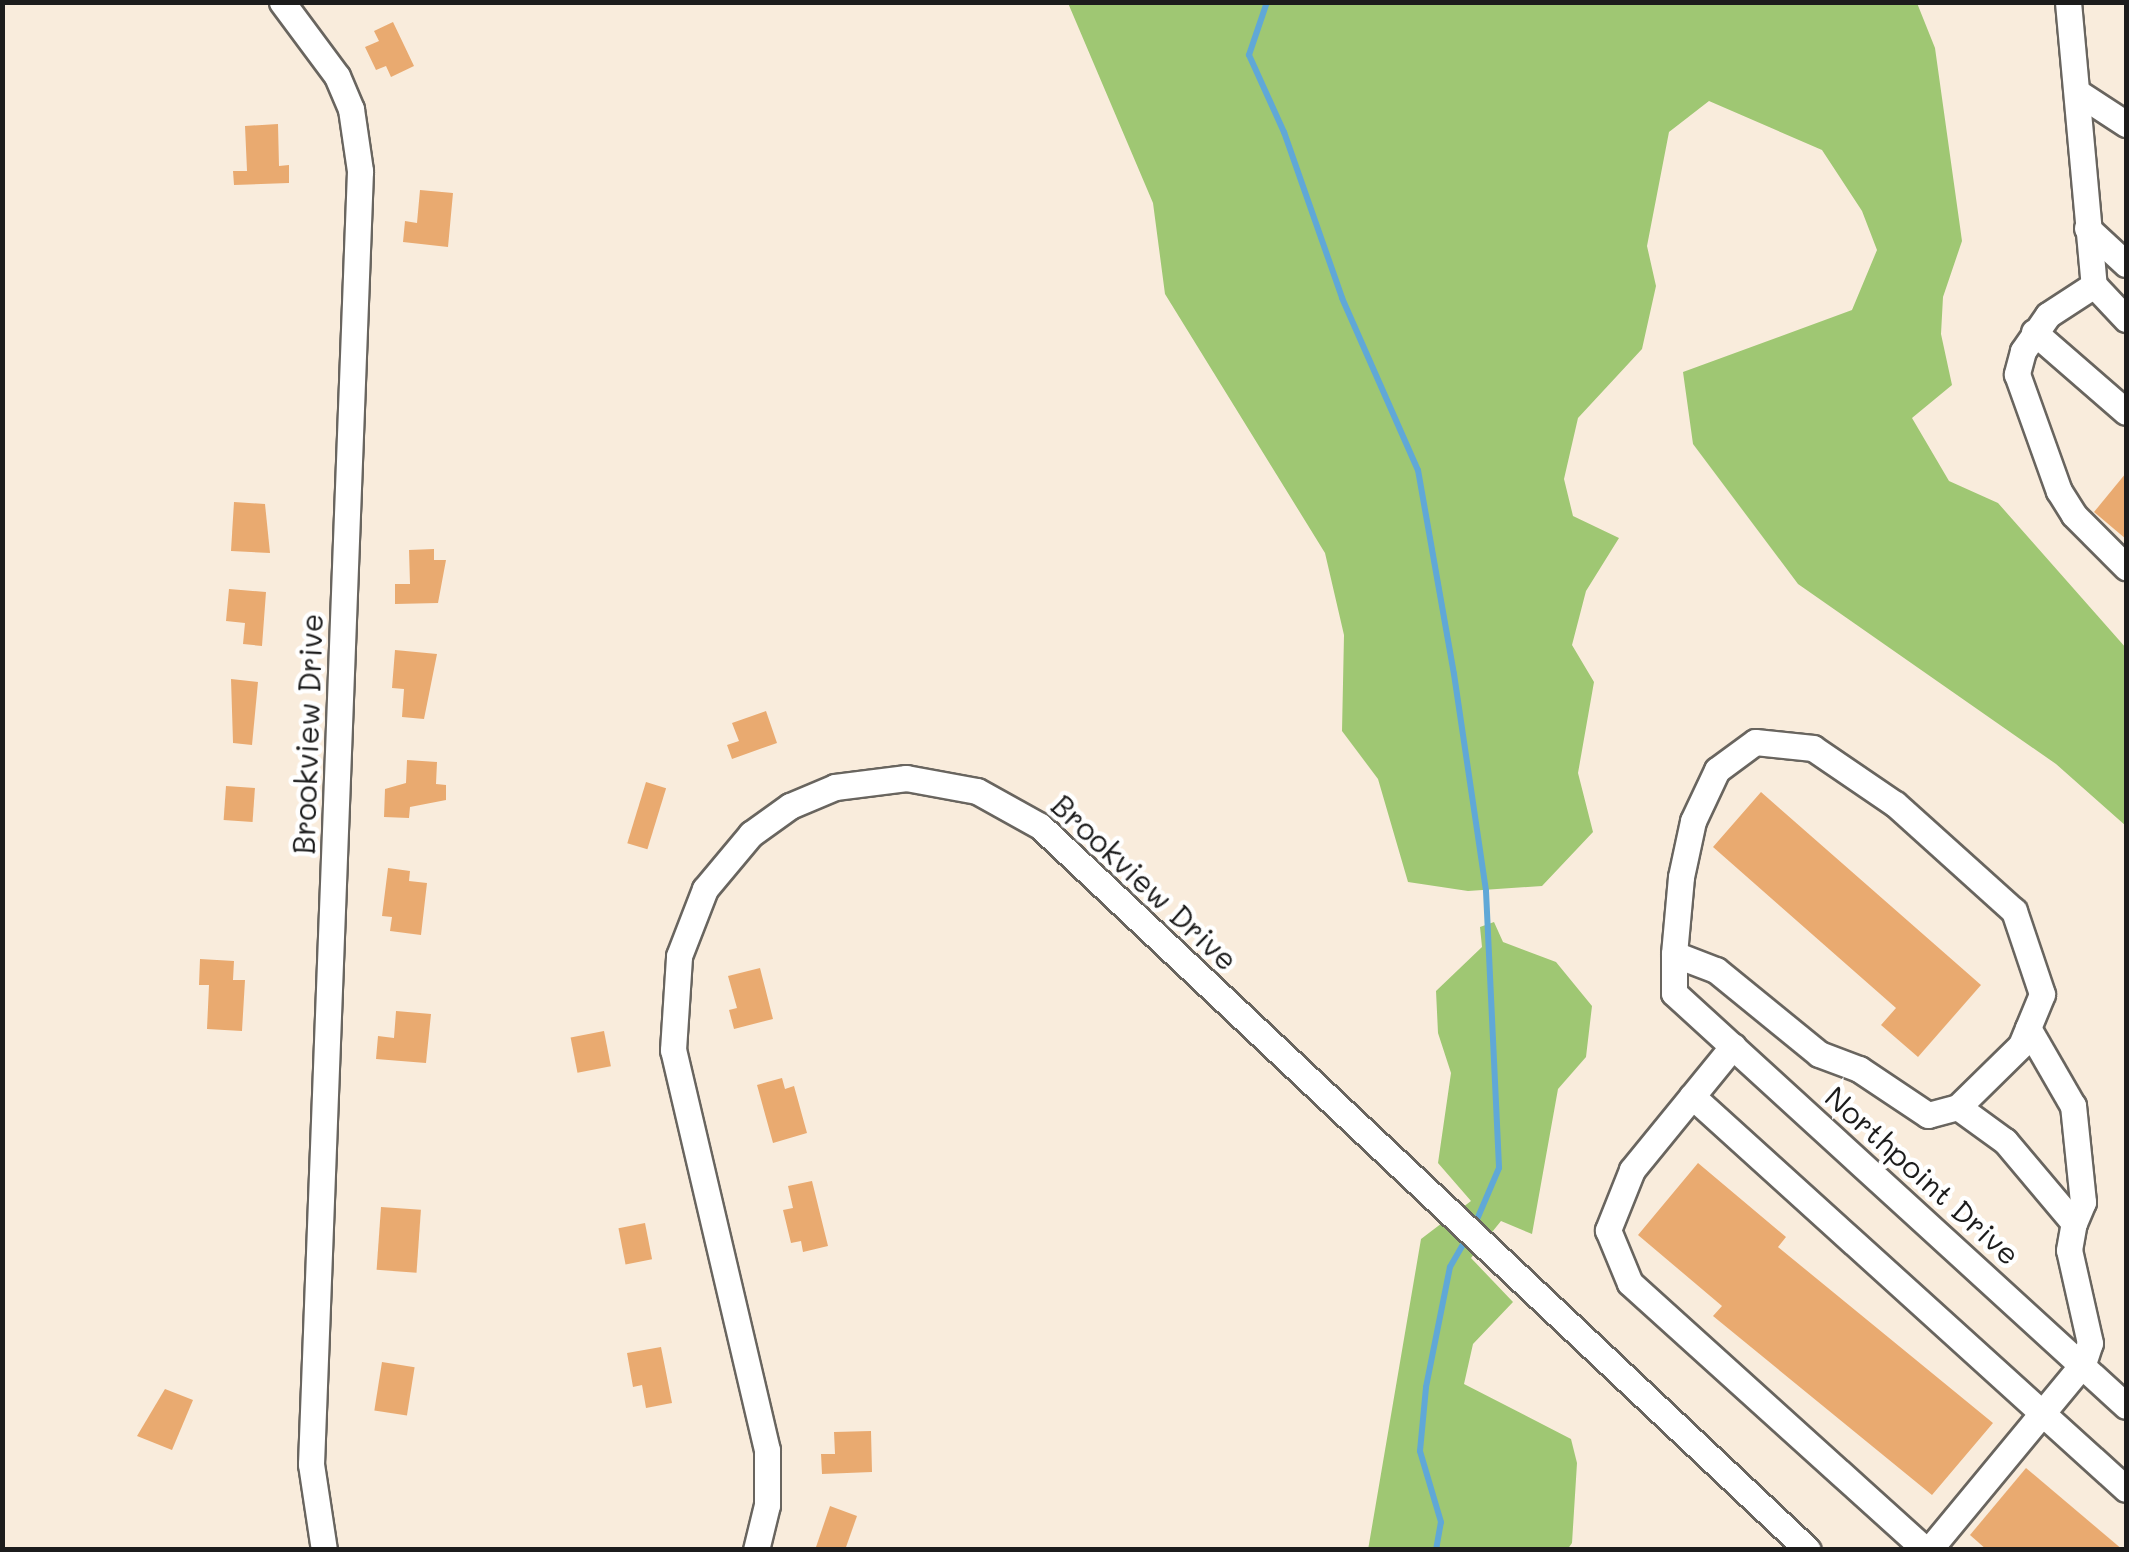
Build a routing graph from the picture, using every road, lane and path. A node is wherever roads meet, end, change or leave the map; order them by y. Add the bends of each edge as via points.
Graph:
1 (282, 2) edge
2 (2068, 2) edge
3 (2076, 92) junction
4 (2126, 124) edge
5 (2088, 228) junction
6 (2126, 264) edge
7 (2094, 285) junction
8 (2126, 319) edge
9 (2034, 332) junction
10 (2126, 412) edge
11 (2126, 567) edge
12 (1674, 954) junction
13 (2028, 1028) junction
14 (1733, 1046) junction
15 (1692, 1096) junction
16 (1958, 1106) junction
17 (2074, 1222) junction
18 (2083, 1364) junction
19 (2126, 1406) edge
20 (2043, 1412) junction
21 (2126, 1489) edge
22 (324, 1550) edge
23 (756, 1550) edge
24 (1808, 1550) edge
25 (1927, 1550) edge

1 - 22 street, Brookview Drive via 337,76 351,109 360,170 311,1464
2 - 3 street
3 - 4 street
3 - 5 street
5 - 6 street
5 - 7 street
7 - 8 street
7 - 9 street
9 - 10 street
9 - 11 street via 2017,374 2031,426 2074,516
12 - 13 street via 1693,821 1717,770 1755,742 1812,748 1895,804 2014,911 2042,994
12 - 14 street, Northpoint Drive via 1674,993
12 - 16 street via 1716,970 1819,1054 1859,1069 1928,1115
13 - 16 street
13 - 17 street via 2072,1106 2083,1202
14 - 15 street
14 - 18 street, Northpoint Drive
15 - 20 street
15 - 25 street via 1632,1170 1608,1230 1630,1283
16 - 17 street via 2004,1142
17 - 18 street via 2069,1250 2090,1343
18 - 19 street, Northpoint Drive
18 - 20 street
20 - 21 street
20 - 25 street
23 - 24 street, Brookview Drive via 767,1504 767,1450 674,1050 672,1004 685,932 734,850 790,806 858,782 906,778 954,784 1020,812

